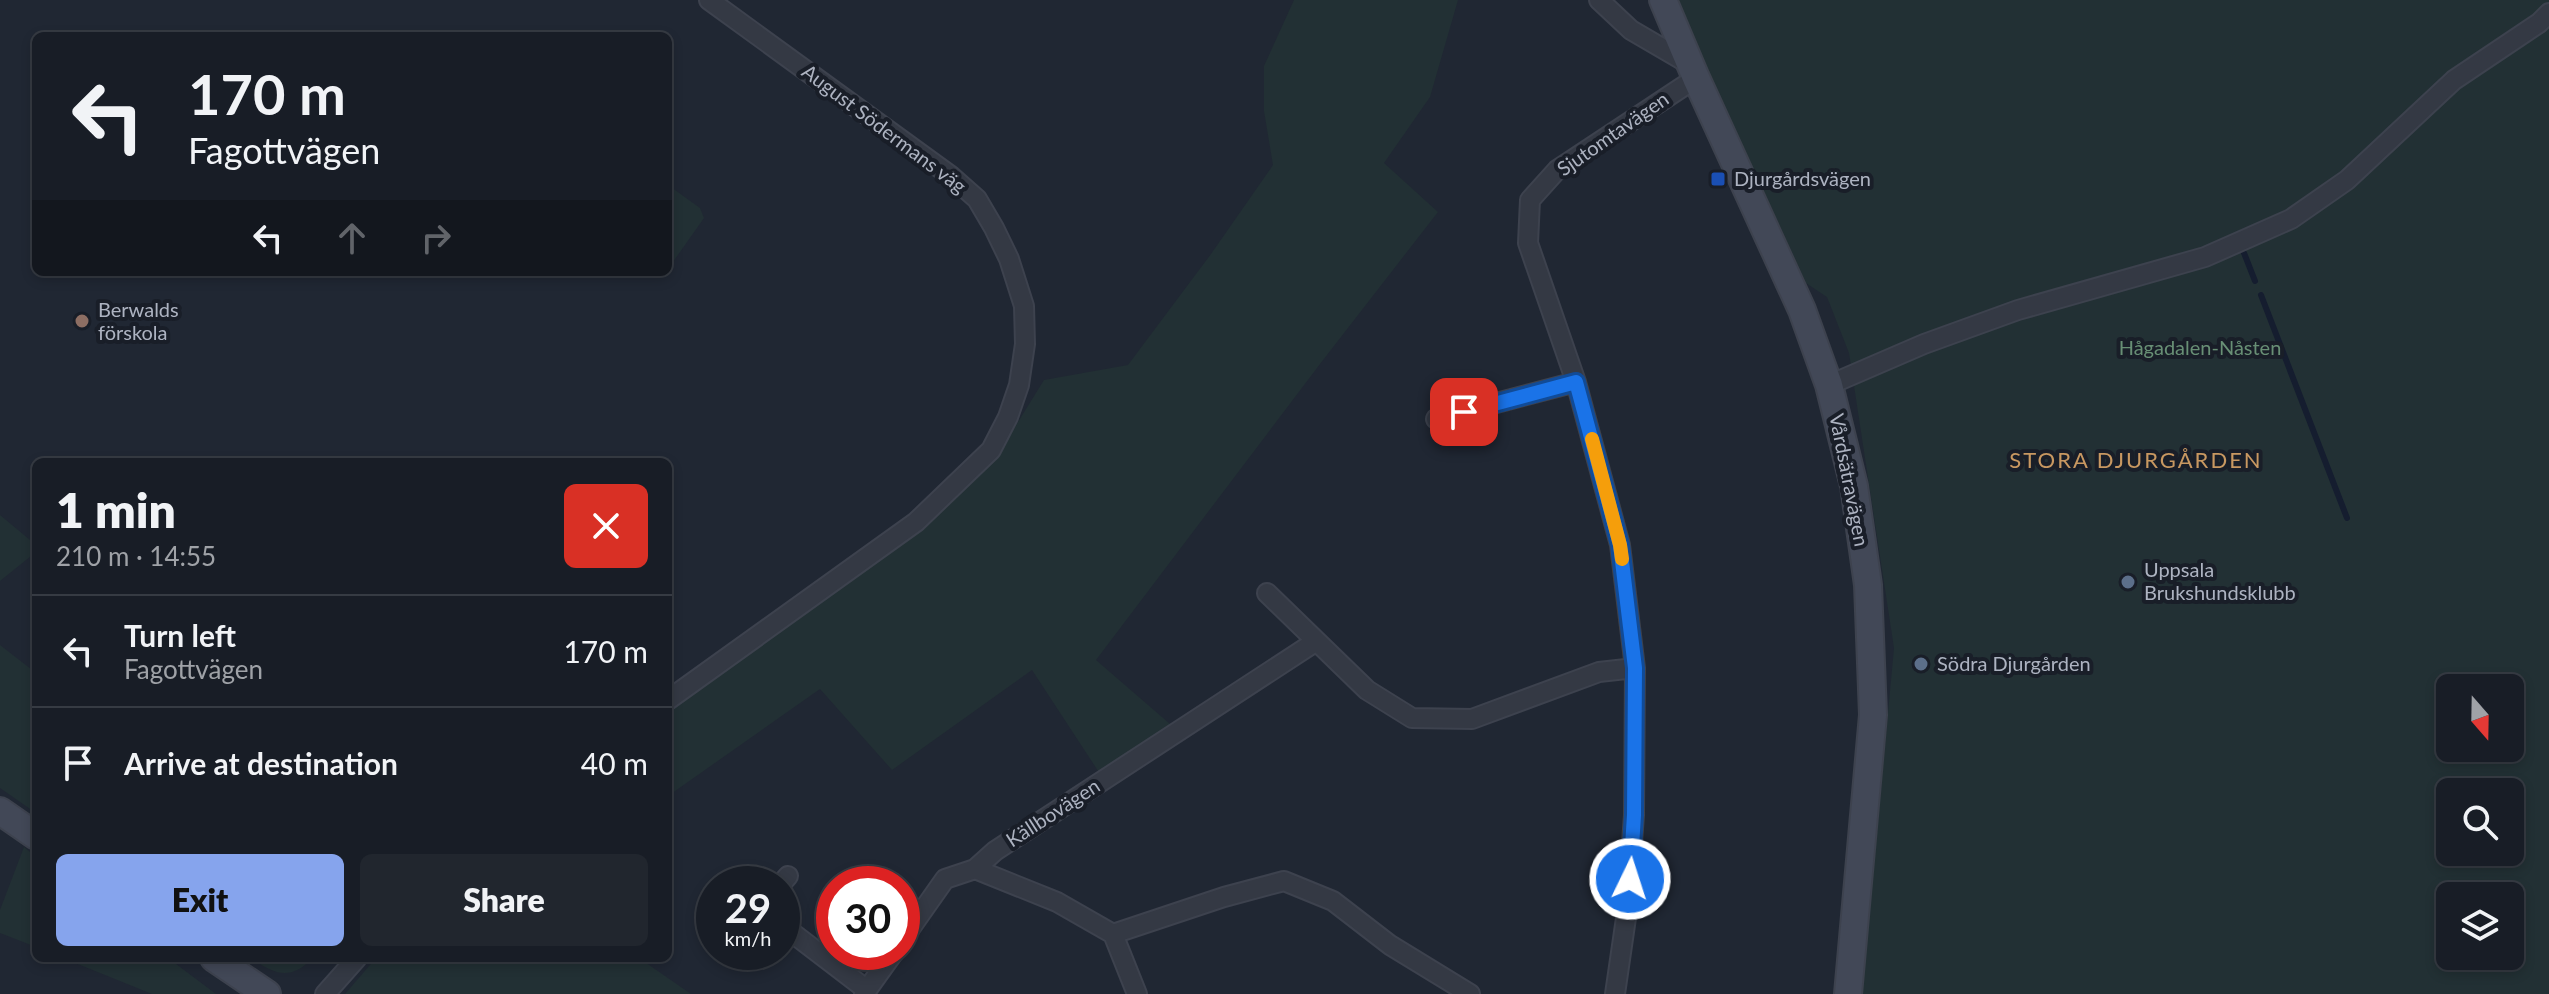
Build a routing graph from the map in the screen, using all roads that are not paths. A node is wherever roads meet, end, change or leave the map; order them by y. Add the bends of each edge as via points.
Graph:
1 (709, 0) edge
2 (1599, 0) edge
3 (1663, 0) edge
4 (2549, 13) edge
5 (1693, 72) junction
6 (1576, 382) junction
7 (1829, 385) junction
8 (1436, 419) dead end
9 (1267, 593) dead end
10 (1315, 642) junction
11 (1635, 668) junction
12 (672, 697) edge
13 (0, 811) edge
14 (32, 833) edge
15 (975, 869) junction
16 (920, 914) edge
17 (1113, 934) junction
18 (800, 939) edge
19 (220, 962) edge
20 (353, 962) edge
21 (881, 970) edge
22 (866, 992) edge
23 (267, 994) edge
24 (325, 994) edge
25 (1137, 994) edge
26 (1470, 994) edge
27 (1615, 994) edge
28 (1848, 994) edge

1 - 12 street, August Södermans väg via 977,199 1014,272 1024,306 1025,344 1015,396 991,450 916,522
2 - 5 street via 1631,30
3 - 5 street, Vårdsätravägen
4 - 7 street via 2454,80 2347,180 2291,219 2205,257 2018,310
5 - 6 street, Sjutomtavägen via 1557,170 1530,200 1528,243
5 - 7 street, Vårdsätravägen via 1802,310
6 - 8 street
6 - 11 street, Sjutomtavägen via 1620,545
7 - 28 street, Vårdsätravägen via 1854,486 1868,585 1873,715
9 - 10 street
10 - 11 street via 1367,690 1412,718 1472,719 1599,672
10 - 15 street, Källbovägen
11 - 27 street, Sjutomtavägen via 1634,815
13 - 14 street
15 - 16 street, Källbovägen via 945,879
15 - 17 street via 1057,902
17 - 25 street
17 - 26 street via 1284,881 1333,901 1390,945
18 - 22 street
19 - 23 street
20 - 24 street
21 - 22 street

